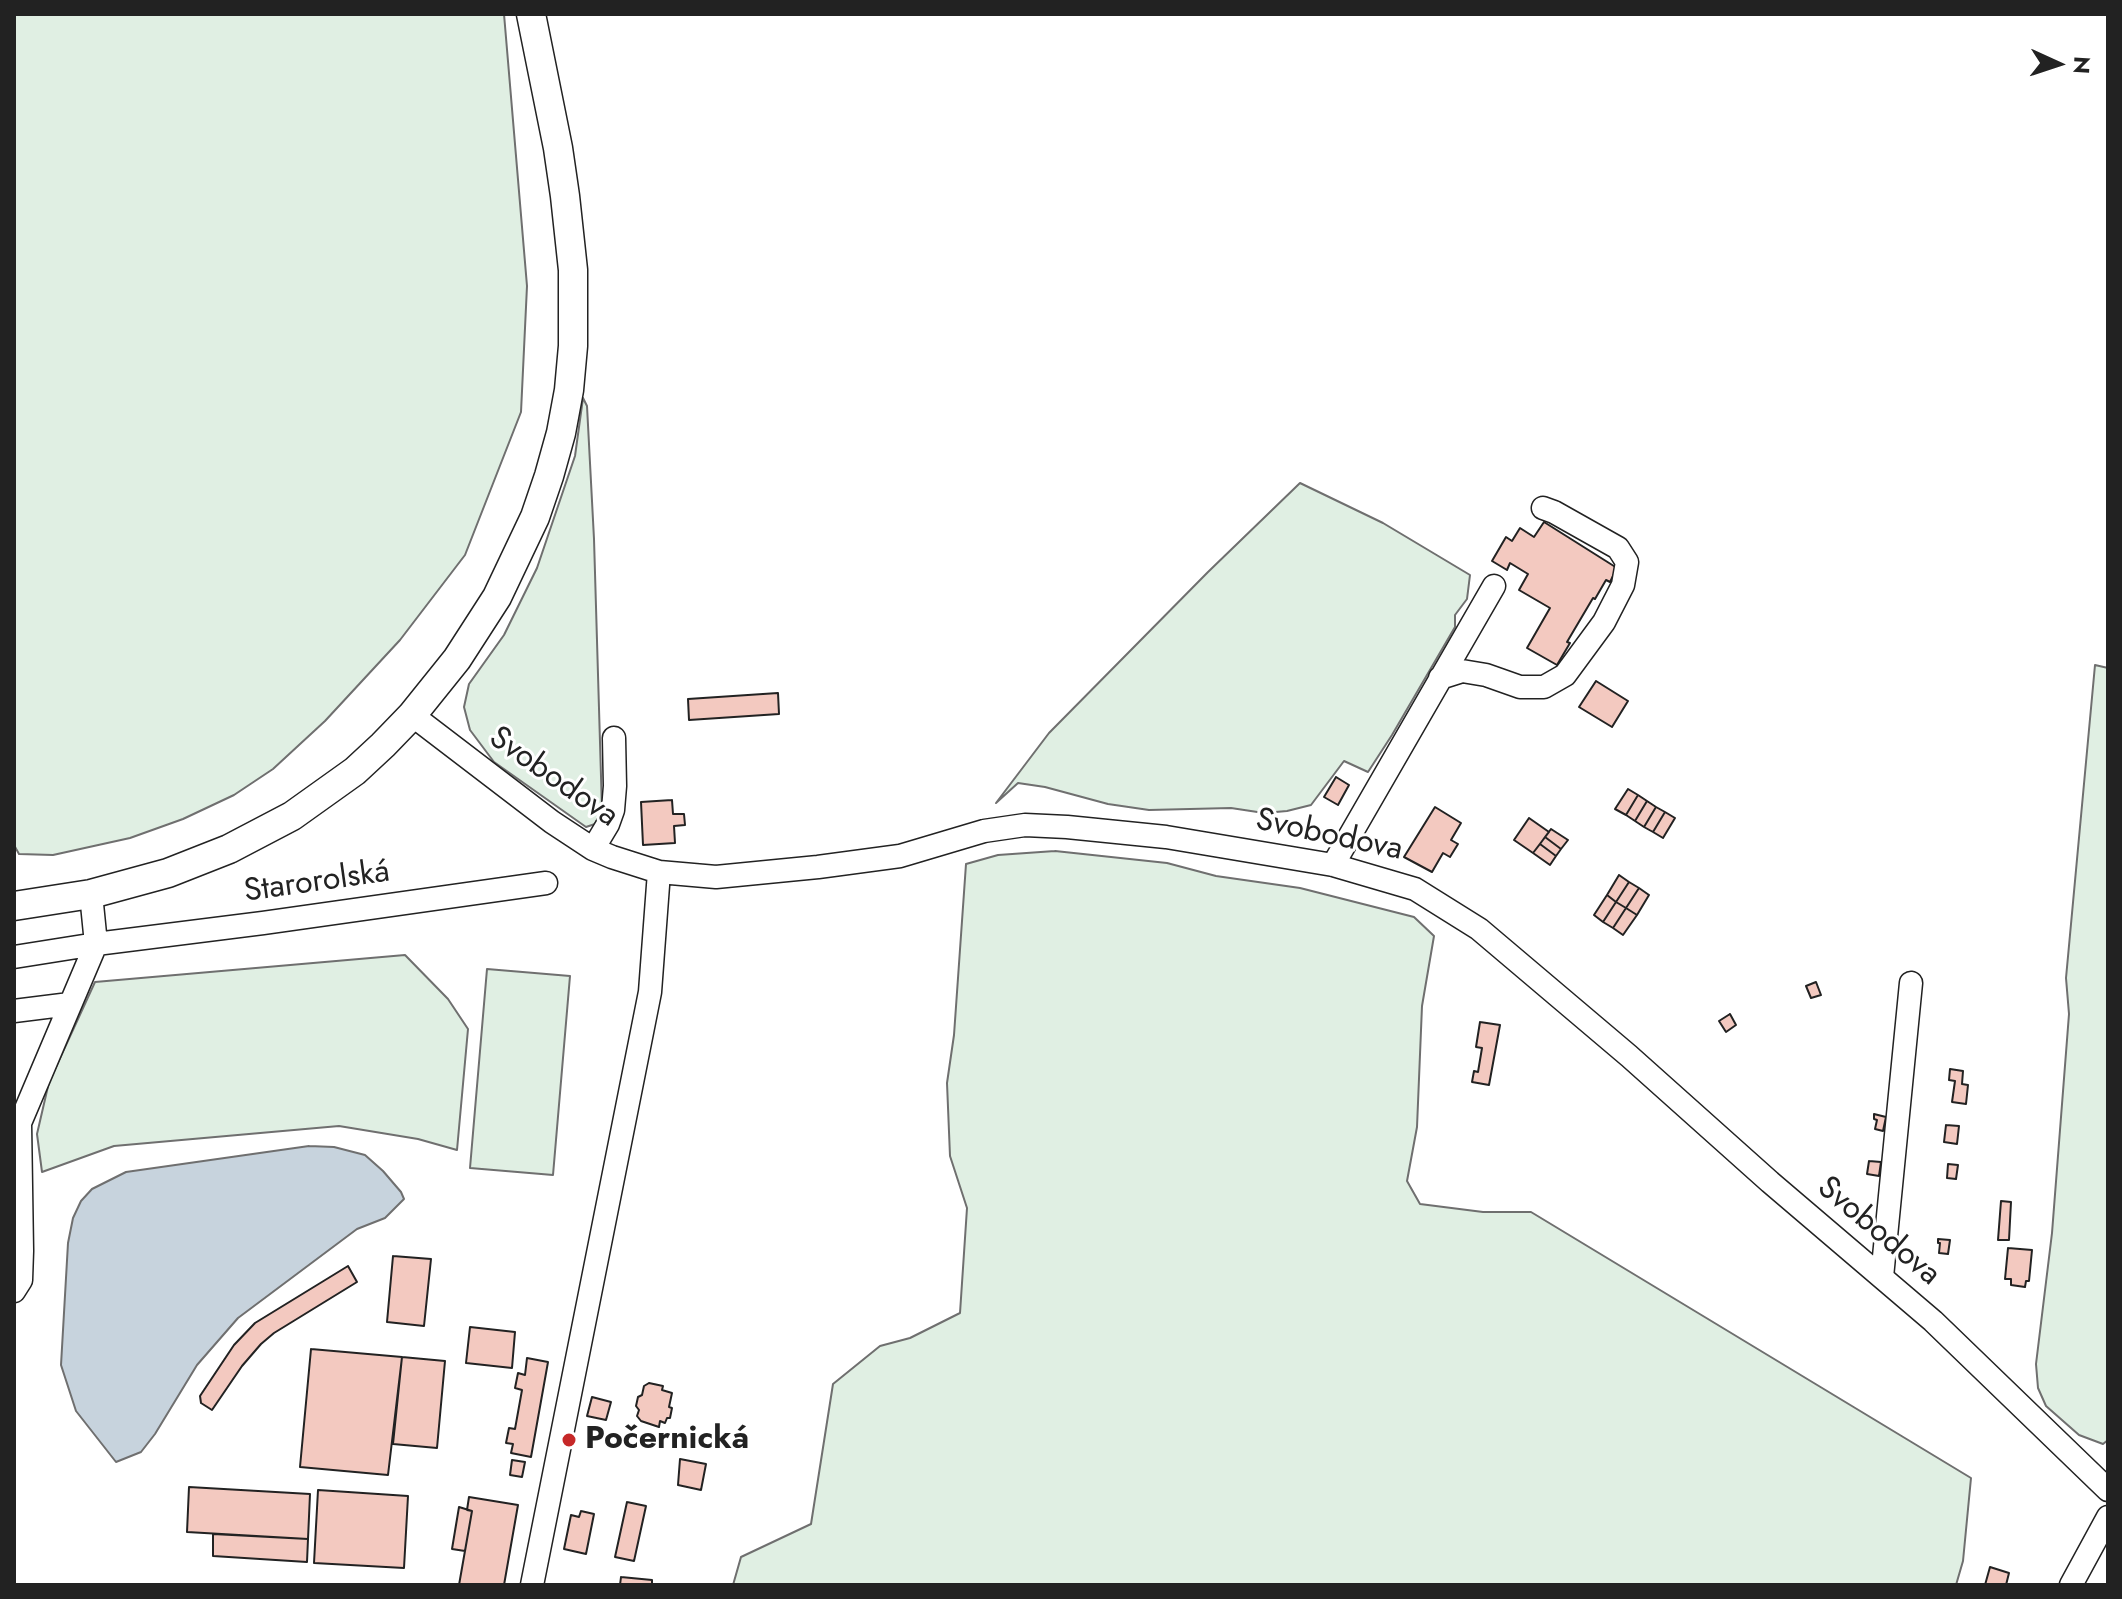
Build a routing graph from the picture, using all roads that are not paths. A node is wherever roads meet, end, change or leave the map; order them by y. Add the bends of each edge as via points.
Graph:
1 (531, 14) edge
2 (1543, 508) dead end
3 (1494, 586) dead end
4 (1440, 678) junction
5 (412, 715) junction
6 (614, 738) dead end
7 (593, 849) junction
8 (1333, 865) junction
9 (659, 872) junction
10 (546, 883) dead end
11 (91, 894) junction
12 (14, 906) edge
13 (96, 944) junction
14 (14, 957) edge
15 (1911, 983) dead end
16 (70, 1004) junction
17 (14, 1011) edge
18 (1882, 1277) junction
19 (14, 1291) edge
20 (2108, 1490) edge
21 (2108, 1517) edge
22 (2074, 1583) edge
23 (532, 1585) edge

1 - 5 main road via 570,239 574,301 569,390 549,476 517,558 478,629
2 - 4 street via 1618,548 1627,562 1623,585 1604,622 1565,675 1544,687 1520,687 1462,671
3 - 4 street
4 - 8 street
5 - 7 street, Svobodova
5 - 11 main road via 345,779 259,835 168,873
6 - 7 street via 613,810
7 - 9 street, Svobodova
8 - 9 street, Svobodova via 1166,837 1025,825 984,831 900,856 818,867 716,877
8 - 18 street, Svobodova via 1415,889 1479,929
9 - 23 street via 650,992
10 - 13 street, Starorolská
11 - 12 main road
11 - 13 street
13 - 14 street, Starorolská
13 - 16 street
15 - 18 street
16 - 17 street
16 - 19 street via 20,1123 21,1280
18 - 20 street, Svobodova
21 - 22 street

